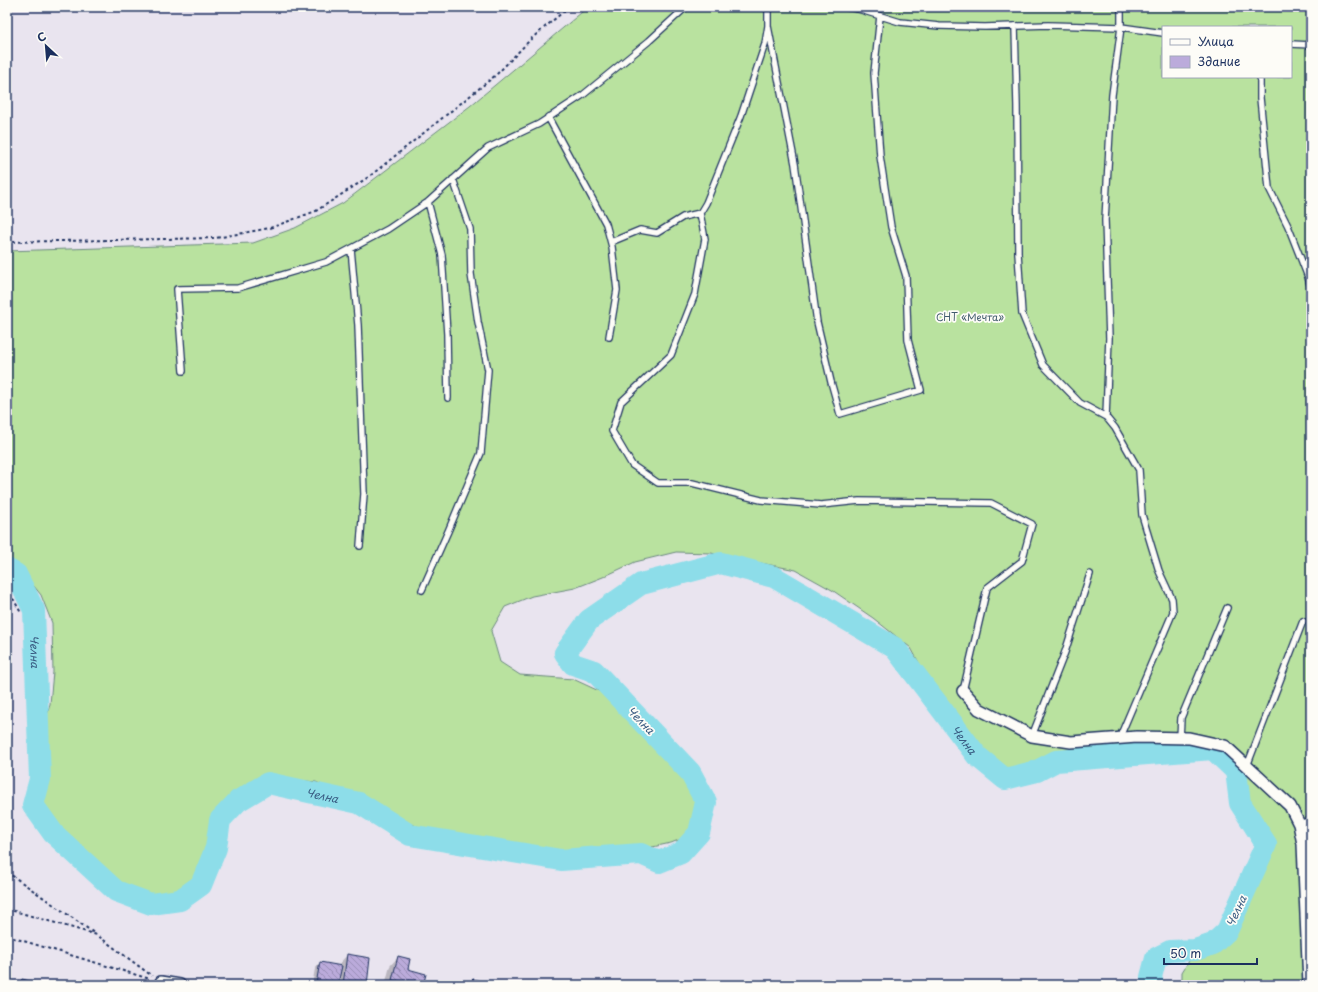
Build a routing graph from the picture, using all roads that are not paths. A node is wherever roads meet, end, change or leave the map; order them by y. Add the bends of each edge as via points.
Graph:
1 (686, 7) edge
2 (768, 7) edge
3 (846, 7) edge
4 (1121, 7) edge
5 (880, 16) junction
6 (768, 26) junction
7 (1015, 26) junction
8 (1121, 27) junction
9 (1162, 33) edge
10 (1292, 44) edge
11 (1311, 45) edge
12 (1260, 78) edge
13 (548, 117) junction
14 (453, 179) junction
15 (428, 202) junction
16 (700, 213) junction
17 (611, 242) junction
18 (351, 249) junction
19 (1311, 289) edge
20 (609, 337) dead end
21 (183, 372) dead end
22 (448, 398) dead end
23 (1106, 418) junction
24 (360, 546) dead end
25 (1090, 574) dead end
26 (422, 590) dead end
27 (1227, 608) dead end
28 (1303, 621) dead end
29 (962, 691) joint
30 (1032, 736) junction
31 (1180, 738) junction
32 (1119, 739) junction
33 (1247, 766) junction
34 (1311, 820) edge
35 (1299, 824) junction
36 (1308, 903) edge
37 (161, 982) road end
38 (180, 985) edge
39 (1309, 985) edge

1 - 13 lane via 650,41 583,95
2 - 6 lane
3 - 5 lane
4 - 8 lane
5 - 6 lane via 874,73 880,156 891,227 906,276 908,340 921,390 840,414 817,322 795,164
5 - 7 lane via 900,22 940,26
6 - 16 lane via 765,44 741,116
7 - 8 lane
7 - 23 lane via 1018,253 1022,314 1043,365 1080,403
8 - 9 lane
8 - 23 lane via 1112,95 1105,220 1109,338
10 - 11 lane
12 - 19 lane via 1269,188 1288,226
13 - 14 lane via 539,124 488,148
13 - 17 lane via 606,224
14 - 15 lane
14 - 26 lane via 470,229 471,274 488,370 481,453
15 - 18 lane via 388,229
15 - 22 lane via 442,255
16 - 17 lane via 683,217 657,233 640,230
16 - 29 lane via 705,239 695,294 671,355 621,402 612,431 632,465 658,483 692,483 761,500 821,505 859,501 991,503 1032,524 1022,561 988,588
17 - 20 lane via 617,290
18 - 21 lane via 326,262 238,288 177,288
18 - 24 lane via 358,325 364,494
23 - 32 lane via 1115,428 1139,470 1142,515 1159,571 1172,599 1173,612
25 - 30 lane via 1065,652
27 - 31 lane via 1181,718
28 - 33 lane
29 - 30 street via 979,709
30 - 32 street via 1071,742
31 - 32 street
31 - 33 street via 1225,746
33 - 35 street via 1290,806
34 - 35 lane
35 - 36 street
36 - 39 street
37 - 38 street

